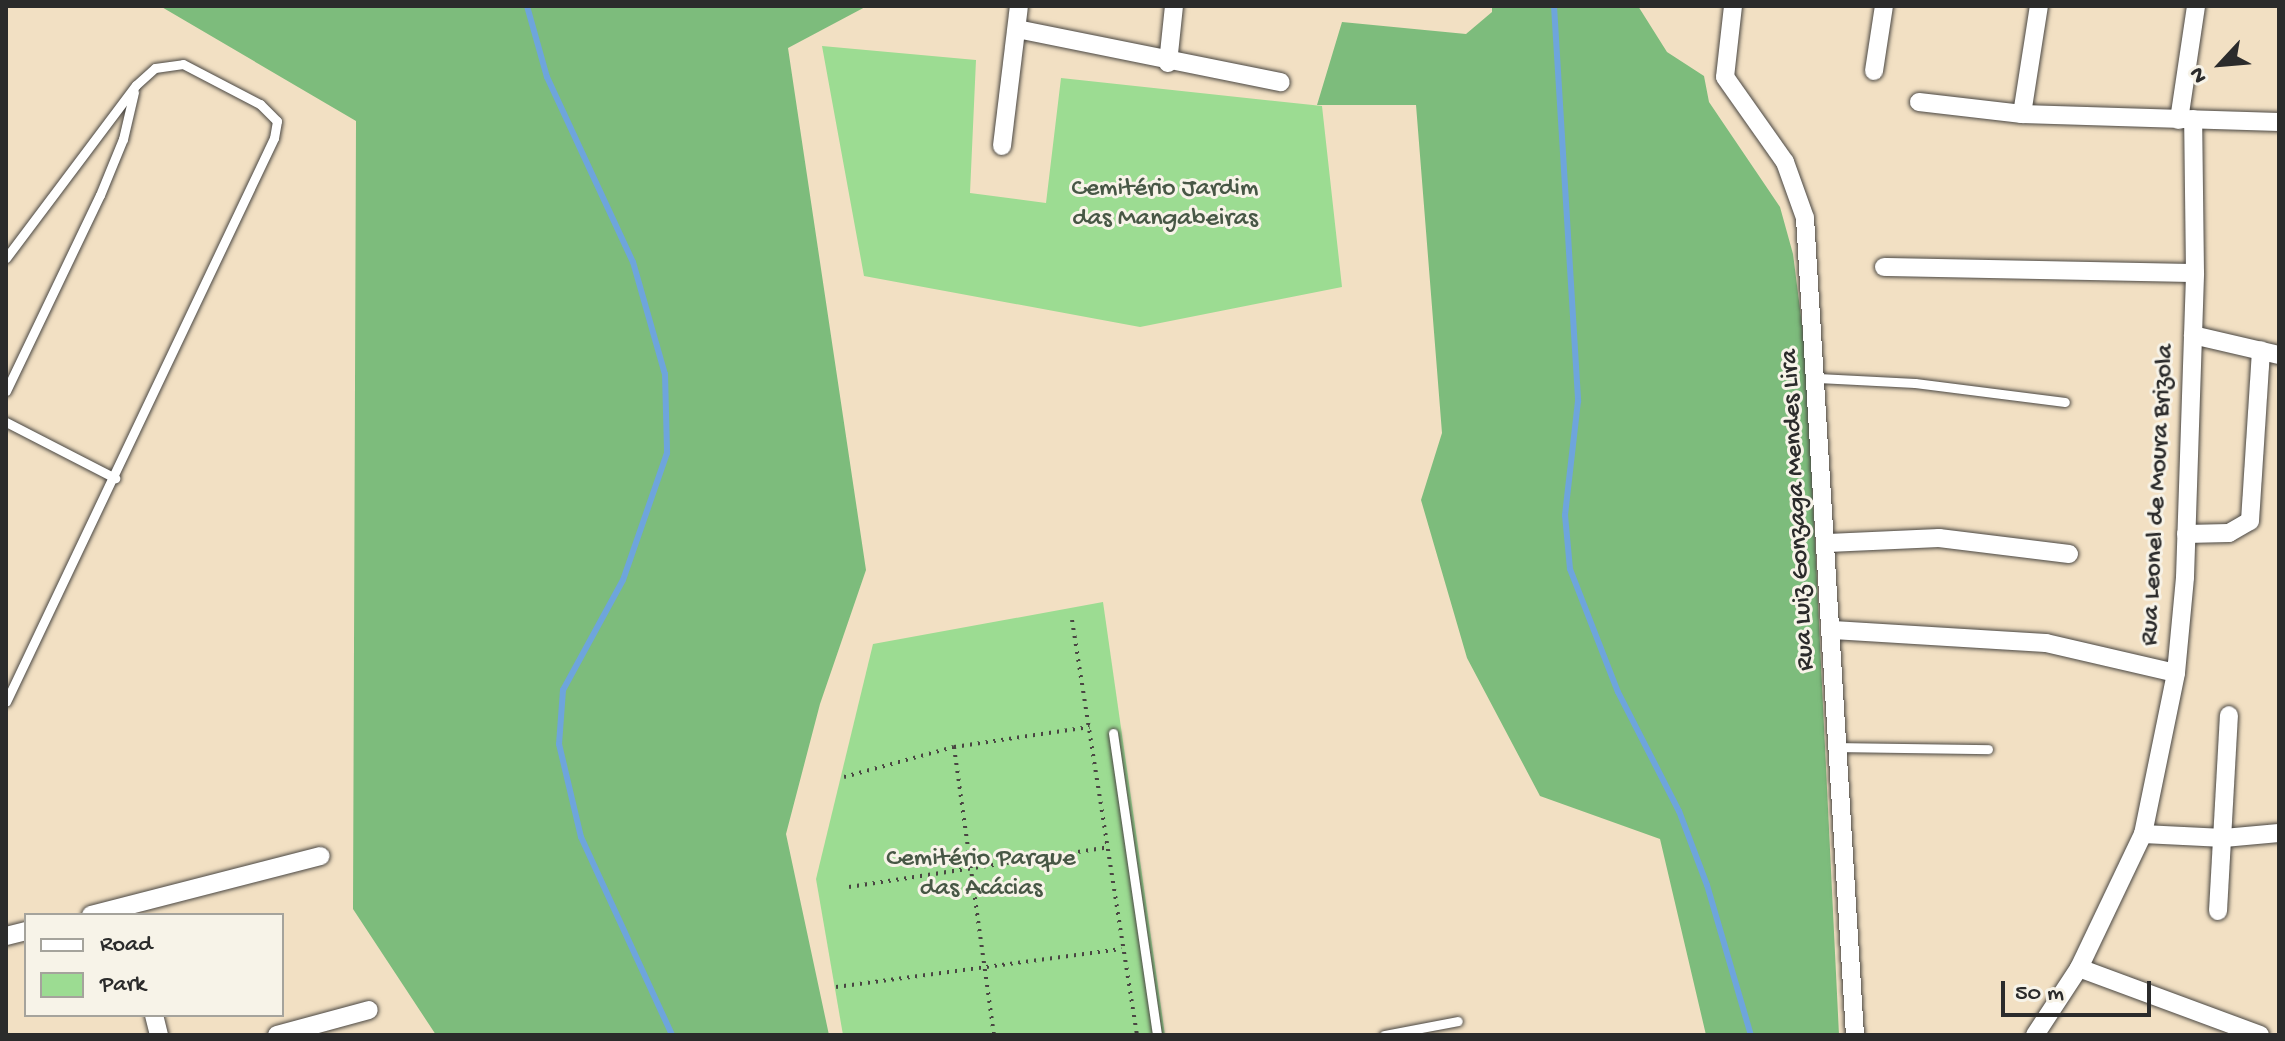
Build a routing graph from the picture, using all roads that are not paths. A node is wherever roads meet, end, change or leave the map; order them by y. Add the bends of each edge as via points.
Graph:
1 (1019, 6) edge
2 (1174, 6) edge
3 (1733, 6) edge
4 (1884, 6) edge
5 (2039, 6) edge
6 (2196, 6) edge
7 (1017, 29) junction
8 (1168, 63) junction
9 (1874, 71) dead end
10 (1281, 82) dead end
11 (136, 85) junction
12 (1919, 102) dead end
13 (2022, 114) junction
14 (2186, 119) junction
15 (2279, 122) edge
16 (1002, 146) dead end
17 (6, 258) edge
18 (1884, 267) dead end
19 (2195, 273) junction
20 (2193, 335) junction
21 (2270, 353) edge
22 (1818, 378) junction
23 (6, 391) edge
24 (2065, 402) dead end
25 (6, 422) edge
26 (115, 478) junction
27 (2186, 534) junction
28 (1828, 543) junction
29 (2069, 554) dead end
30 (1833, 630) junction
31 (2176, 673) junction
32 (6, 702) edge
33 (2229, 715) dead end
34 (1113, 733) dead end
35 (1837, 747) junction
36 (1988, 749) dead end
37 (2279, 833) edge
38 (2143, 834) junction
39 (2224, 838) junction
40 (321, 856) dead end
41 (127, 911) edge
42 (2218, 911) dead end
43 (2079, 968) junction
44 (369, 1010) dead end
45 (1458, 1021) dead end
46 (277, 1035) edge
47 (1157, 1035) edge
48 (1384, 1035) edge
49 (1855, 1035) edge
50 (2035, 1035) edge
51 (2260, 1035) edge

1 - 7 street
2 - 8 street
3 - 22 street, Rua Luiz Gonzaga Mendes Lira via 1725,77 1797,188 1805,218
4 - 9 street
5 - 13 street
6 - 14 street, Rua Leonel de Moura Brizola
7 - 8 street
7 - 16 street
8 - 10 street
11 - 17 lane
11 - 23 lane via 123,139 100,195
11 - 26 lane via 164,64 183,64 268,110 277,130
12 - 13 street
13 - 14 street
14 - 15 street
14 - 19 street, Rua Leonel de Moura Brizola
18 - 19 street
19 - 20 street, Rua Leonel de Moura Brizola
20 - 21 street
20 - 27 street, Rua Leonel de Moura Brizola
21 - 27 street via 2253,511 2244,527
22 - 24 lane via 1915,383
22 - 28 street, Rua Luiz Gonzaga Mendes Lira
25 - 26 lane
26 - 32 lane
27 - 31 street, Rua Leonel de Moura Brizola
28 - 29 street via 1939,538
28 - 30 street, Rua Luiz Gonzaga Mendes Lira
30 - 31 street via 2046,643
30 - 35 street, Rua Luiz Gonzaga Mendes Lira
31 - 38 street, Rua Leonel de Moura Brizola
33 - 39 street
34 - 47 lane
35 - 36 lane
35 - 49 street, Rua Luiz Gonzaga Mendes Lira
37 - 39 street
38 - 39 street
38 - 43 street, Rua Leonel de Moura Brizola
39 - 42 street
40 - 41 street
43 - 50 street, Rua Leonel de Moura Brizola
43 - 51 street
44 - 46 street
45 - 48 lane

